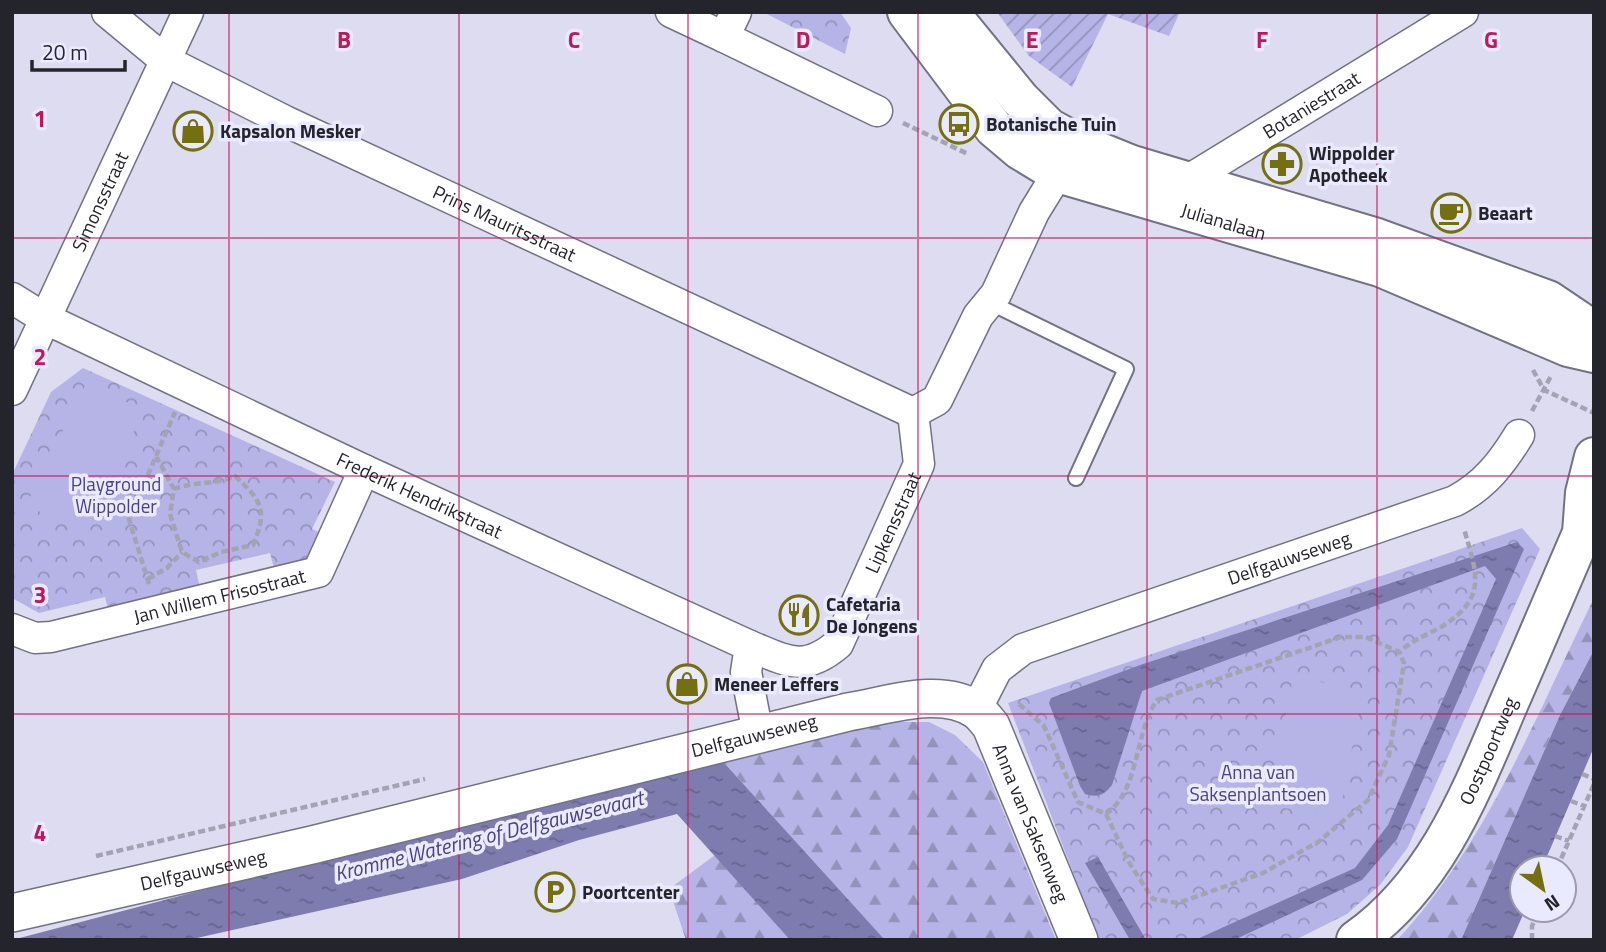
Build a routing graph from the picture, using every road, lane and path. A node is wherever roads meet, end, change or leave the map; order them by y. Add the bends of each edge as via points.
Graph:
1 (107, 12) edge
2 (188, 12) edge
3 (671, 12) edge
4 (907, 12) edge
5 (949, 12) edge
6 (1463, 12) edge
7 (730, 25) edge
8 (166, 61) junction
9 (877, 111) dead end
10 (1058, 173) junction
11 (1179, 195) junction
12 (12, 298) edge
13 (989, 302) junction
14 (44, 318) junction
15 (1594, 331) edge
16 (1594, 353) edge
17 (187, 385) junction
18 (12, 390) edge
19 (913, 413) junction
20 (1519, 435) dead end
21 (156, 456) junction
22 (1594, 457) edge
23 (363, 470) junction
24 (1076, 478) dead end
25 (174, 489) junction
26 (1588, 527) edge
27 (1468, 545) dead end
28 (182, 552) junction
29 (148, 579) junction
30 (157, 611) junction
31 (12, 629) edge
32 (750, 646) junction
33 (1399, 652) junction
34 (983, 696) junction
35 (758, 734) junction
36 (1582, 774) dead end
37 (1594, 779) edge
38 (1594, 784) edge
39 (1571, 801) dead end
40 (1584, 806) junction
41 (1105, 814) junction
42 (1555, 836) dead end
43 (1569, 841) junction
44 (1563, 854) edge
45 (12, 913) edge
46 (1079, 940) edge
47 (1356, 940) edge

1 - 8 street, Prins Mauritsstraat
2 - 8 street, Simonsstraat
3 - 7 street
4 - 10 main road, Julianalaan via 994,128
5 - 11 main road, Julianalaan via 1049,128 1132,165
6 - 11 street, Botaniestraat
7 - 9 street
8 - 14 street, Simonsstraat
8 - 19 street, Prins Mauritsstraat via 310,133
10 - 11 main road, Julianalaan
10 - 13 street
11 - 15 main road, Julianalaan via 1377,238 1548,300
11 - 16 main road, Julianalaan via 1380,267 1568,347
12 - 14 street, Frederik Hendrikstraat
13 - 19 street via 937,400
13 - 24 lane via 1126,369
14 - 17 street, Frederik Hendrikstraat
14 - 18 street, Simonsstraat
17 - 21 path
17 - 23 street, Frederik Hendrikstraat
19 - 32 street, Lipkensstraat via 919,464 838,644 824,656 795,664
20 - 34 street, Delfgauwseweg via 1475,491 1023,649 1006,660
21 - 25 path
21 - 29 path via 129,519
22 - 26 main road, Oostpoortweg via 1584,493
23 - 30 street, Jan Willem Frisostraat via 318,572
23 - 32 street, Frederik Hendrikstraat
25 - 28 path via 170,514
25 - 28 path via 236,476 258,497 263,522 253,545 199,562
26 - 47 main road, Oostpoortweg via 1462,812 1419,881 1381,922
27 - 33 path via 1478,575 1468,604
28 - 29 path
29 - 30 path
30 - 31 street, Jan Willem Frisostraat via 51,637 35,638
32 - 35 street via 746,673
33 - 41 path via 1366,637 1341,637 1157,700 1147,714 1130,776 1115,807
33 - 41 path via 1404,663 1389,755 1368,800 1318,842 1263,873 1178,903 1153,899
34 - 35 street, Delfgauwseweg via 924,699
34 - 41 path via 1044,726 1078,802
34 - 46 street, Anna van Saksenweg via 991,726
35 - 45 street, Delfgauwseweg via 312,845
36 - 37 path
38 - 40 path
39 - 40 path
40 - 43 path
42 - 43 path
43 - 44 path

